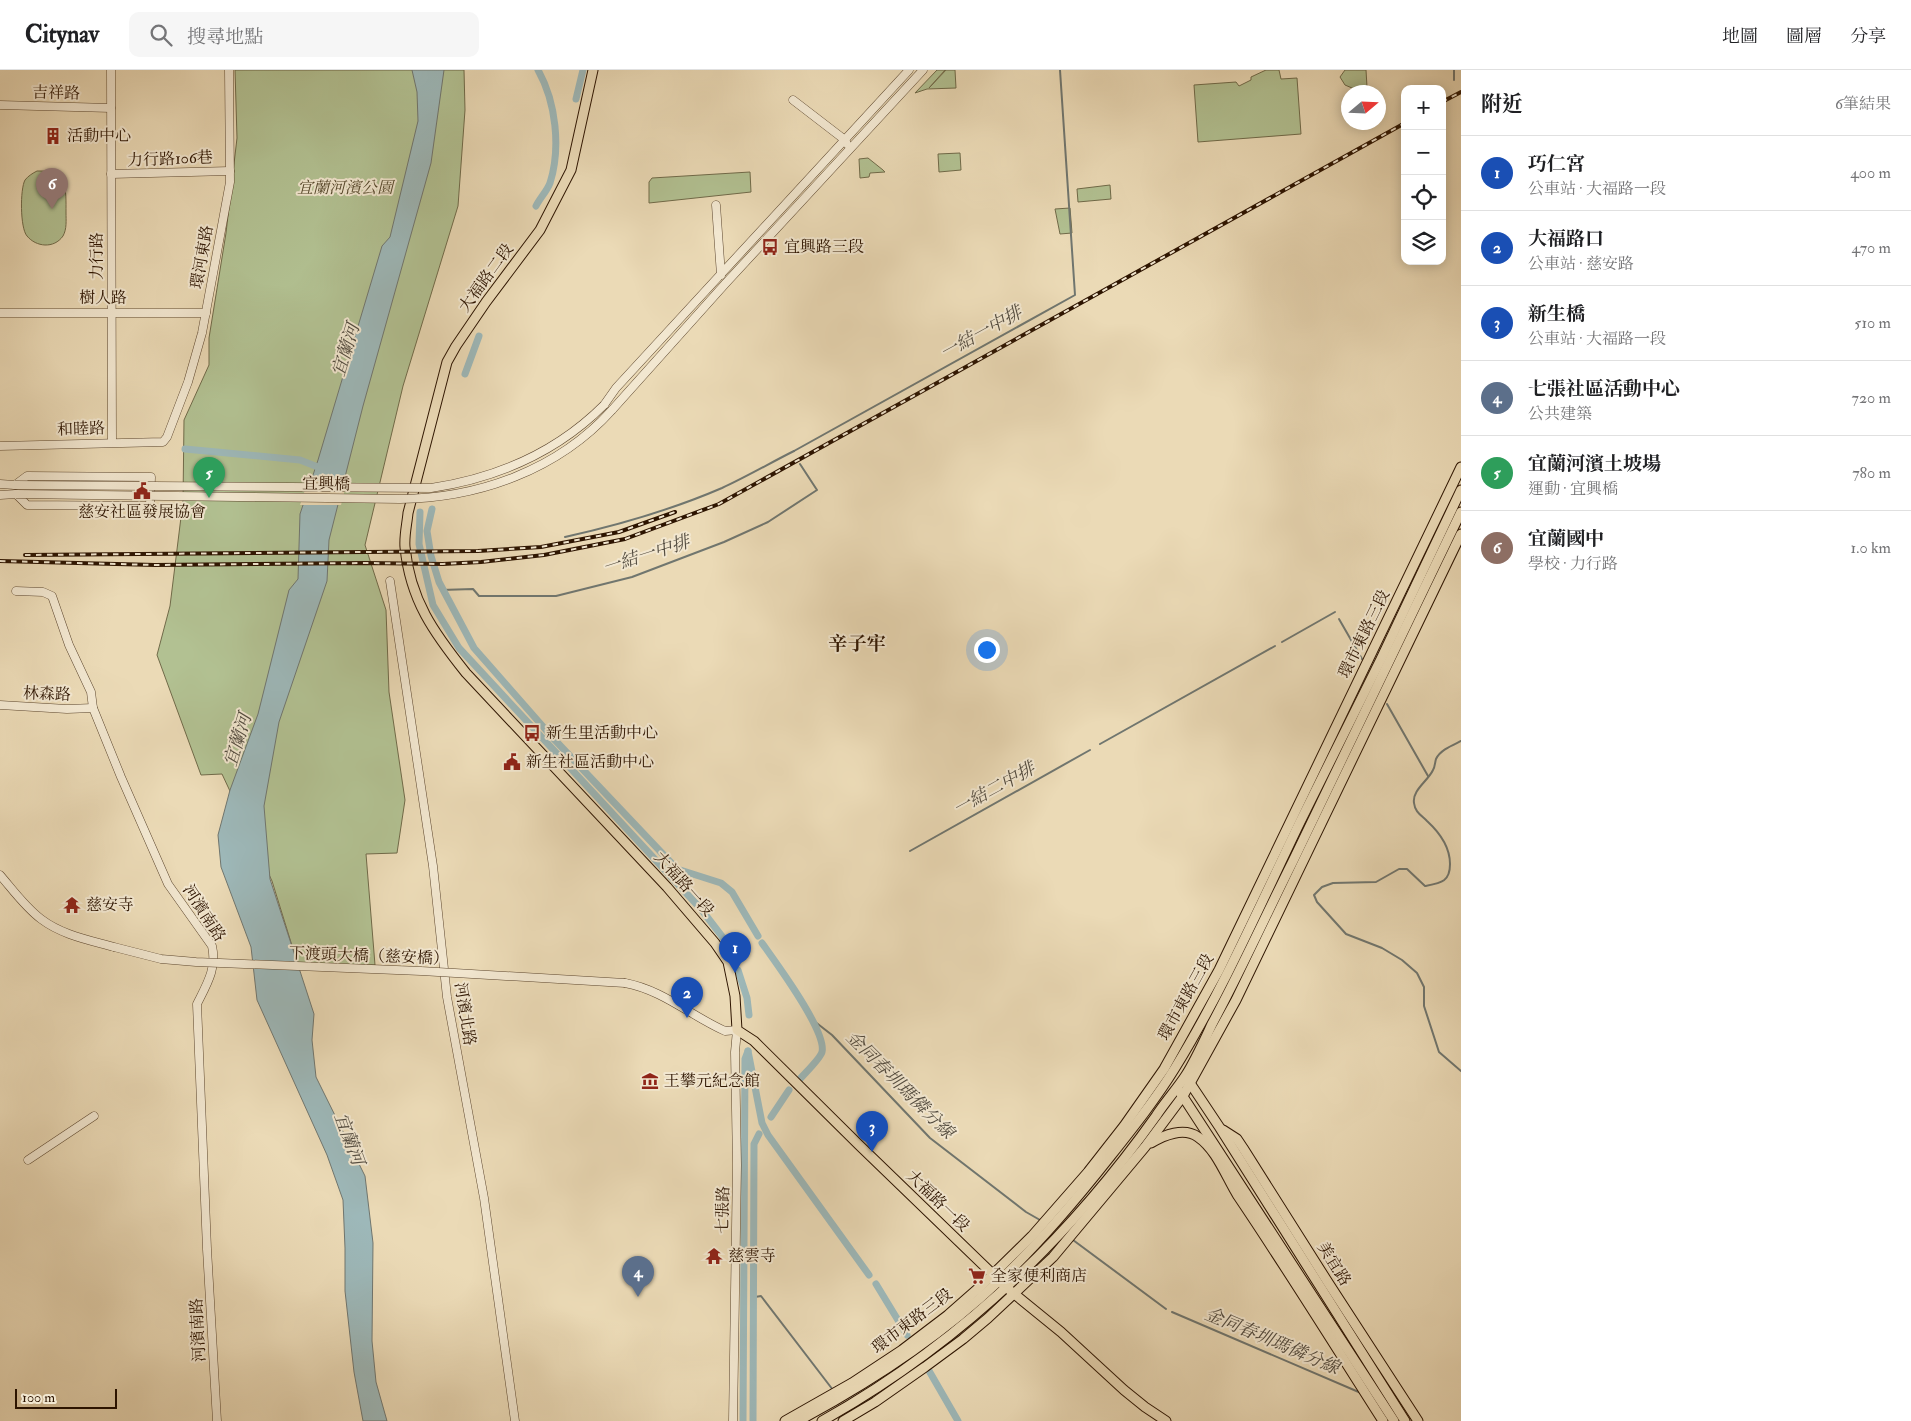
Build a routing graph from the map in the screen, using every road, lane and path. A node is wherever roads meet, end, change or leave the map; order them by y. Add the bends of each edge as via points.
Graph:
1 (111, 70) edge
2 (229, 70) edge
3 (593, 70) edge
4 (909, 70) edge
5 (924, 70) edge
6 (793, 100) dead end
7 (0, 105) edge
8 (111, 108) junction
9 (844, 140) junction
10 (850, 150) junction
11 (230, 171) junction
12 (111, 174) junction
13 (716, 205) dead end
14 (720, 274) junction
15 (725, 284) junction
16 (0, 312) edge
17 (111, 312) junction
18 (206, 313) junction
19 (112, 442) junction
20 (163, 442) joint
21 (0, 446) edge
22 (1461, 467) edge
23 (136, 477) junction
24 (0, 484) edge
25 (15, 485) junction
26 (1461, 490) edge
27 (0, 494) edge
28 (16, 494) junction
29 (136, 506) junction
30 (410, 507) joint
31 (1461, 512) edge
32 (1461, 534) edge
33 (390, 581) dead end
34 (16, 591) dead end
35 (0, 705) edge
36 (93, 708) junction
37 (0, 875) edge
38 (737, 1030) junction
39 (1175, 1068) junction
40 (1164, 1069) junction
41 (1168, 1078) junction
42 (1187, 1080) junction
43 (1176, 1087) junction
44 (1183, 1096) junction
45 (94, 1116) dead end
46 (1220, 1128) junction
47 (1196, 1135) junction
48 (1211, 1137) junction
49 (1145, 1147) junction
50 (28, 1160) dead end
51 (1134, 1160) junction
52 (1103, 1184) junction
53 (997, 1277) junction
54 (1011, 1290) junction
55 (217, 1421) edge
56 (515, 1421) edge
57 (733, 1421) edge
58 (785, 1421) edge
59 (798, 1421) edge
60 (822, 1421) edge
61 (843, 1421) edge
62 (1166, 1421) edge
63 (1383, 1421) edge
64 (1394, 1421) edge
65 (1405, 1421) edge
66 (1418, 1421) edge

1 - 8 street, 力行路
2 - 11 street, 環河東路
3 - 30 main road, 大福路二段 via 571,170 540,230 447,362
4 - 9 street
5 - 10 street
6 - 9 street
7 - 8 street, 吉祥路
8 - 12 street, 力行路
9 - 10 street
9 - 14 street
10 - 15 street
11 - 12 street, 力行路106巷
11 - 18 street, 環河東路
12 - 17 street, 力行路
13 - 14 street
14 - 15 street
14 - 25 street, 宜興橋, bridge via 604,405 575,432 528,460 483,478 431,488
15 - 28 street, 宜興橋, bridge via 580,442 546,463 499,483 463,493 400,499
16 - 17 street, 樹人路
17 - 18 street, 樹人路
17 - 19 street, 力行路
18 - 20 street, 環河東路 via 188,382 168,437
19 - 20 street, 和睦路
19 - 21 street, 和睦路
22 - 40 main road, 環市東路三段 via 1219,970
23 - 25 street via 27,476
23 - 29 street
23 - 29 street via 151,477 150,506
24 - 25 street, 宜興橋
26 - 39 main road, 環市東路三段 via 1224,979
27 - 28 street, 宜興橋
28 - 29 street via 27,505
30 - 38 main road, 大福路一段 via 405,546 408,563 423,612 437,637 466,673 667,887 715,943 728,962
31 - 42 main road, 環市東路三段
32 - 42 main road, 環市東路三段 via 1236,1000
33 - 56 street, 河濱北路 via 433,866 447,997 484,1198
34 - 36 street, 河濱南路 via 43,592 52,596 69,645 91,692
35 - 36 street, 林森路
36 - 55 street, 河濱南路 via 168,884 212,946 215,958 210,978 197,1004
37 - 38 street, 下渡頭大橋（慈安橋）, bridge via 50,925 70,934 161,959 625,983 654,991 725,1031
38 - 53 main road, 大福路一段 via 754,1041
38 - 57 street, 七張路
39 - 40 main road
39 - 41 main road, 環市東路三段
39 - 42 main road, 美宜路
40 - 41 main road
40 - 53 main road, 環市東路三段 via 1088,1172
41 - 43 main road
41 - 53 main road, 環市東路三段 via 1092,1179 1038,1242
42 - 43 main road, 環市東路三段
42 - 44 main road, 環市東路三段
42 - 46 main road, 美宜路
43 - 44 main road
43 - 52 main road, 環市東路三段
44 - 48 main road
44 - 49 main road, 環市東路三段
45 - 50 street
46 - 65 main road, 美宜路
46 - 66 main road, 美宜路 via 1237,1139
47 - 48 street
47 - 49 main road via 1173,1133
47 - 63 main road via 1209,1147
48 - 64 main road
49 - 51 main road, 環市東路三段
51 - 52 main road
51 - 54 main road, 環市東路三段 via 1053,1257
52 - 54 main road, 環市東路三段
53 - 54 main road, 大福路一段
53 - 58 main road, 環市東路三段 via 902,1350
53 - 59 main road, 環市東路三段 via 950,1323 914,1351
54 - 60 main road, 環市東路三段 via 919,1360
54 - 61 main road, 環市東路三段 via 981,1323 925,1367
54 - 62 main road, 大福路一段 via 1145,1408

